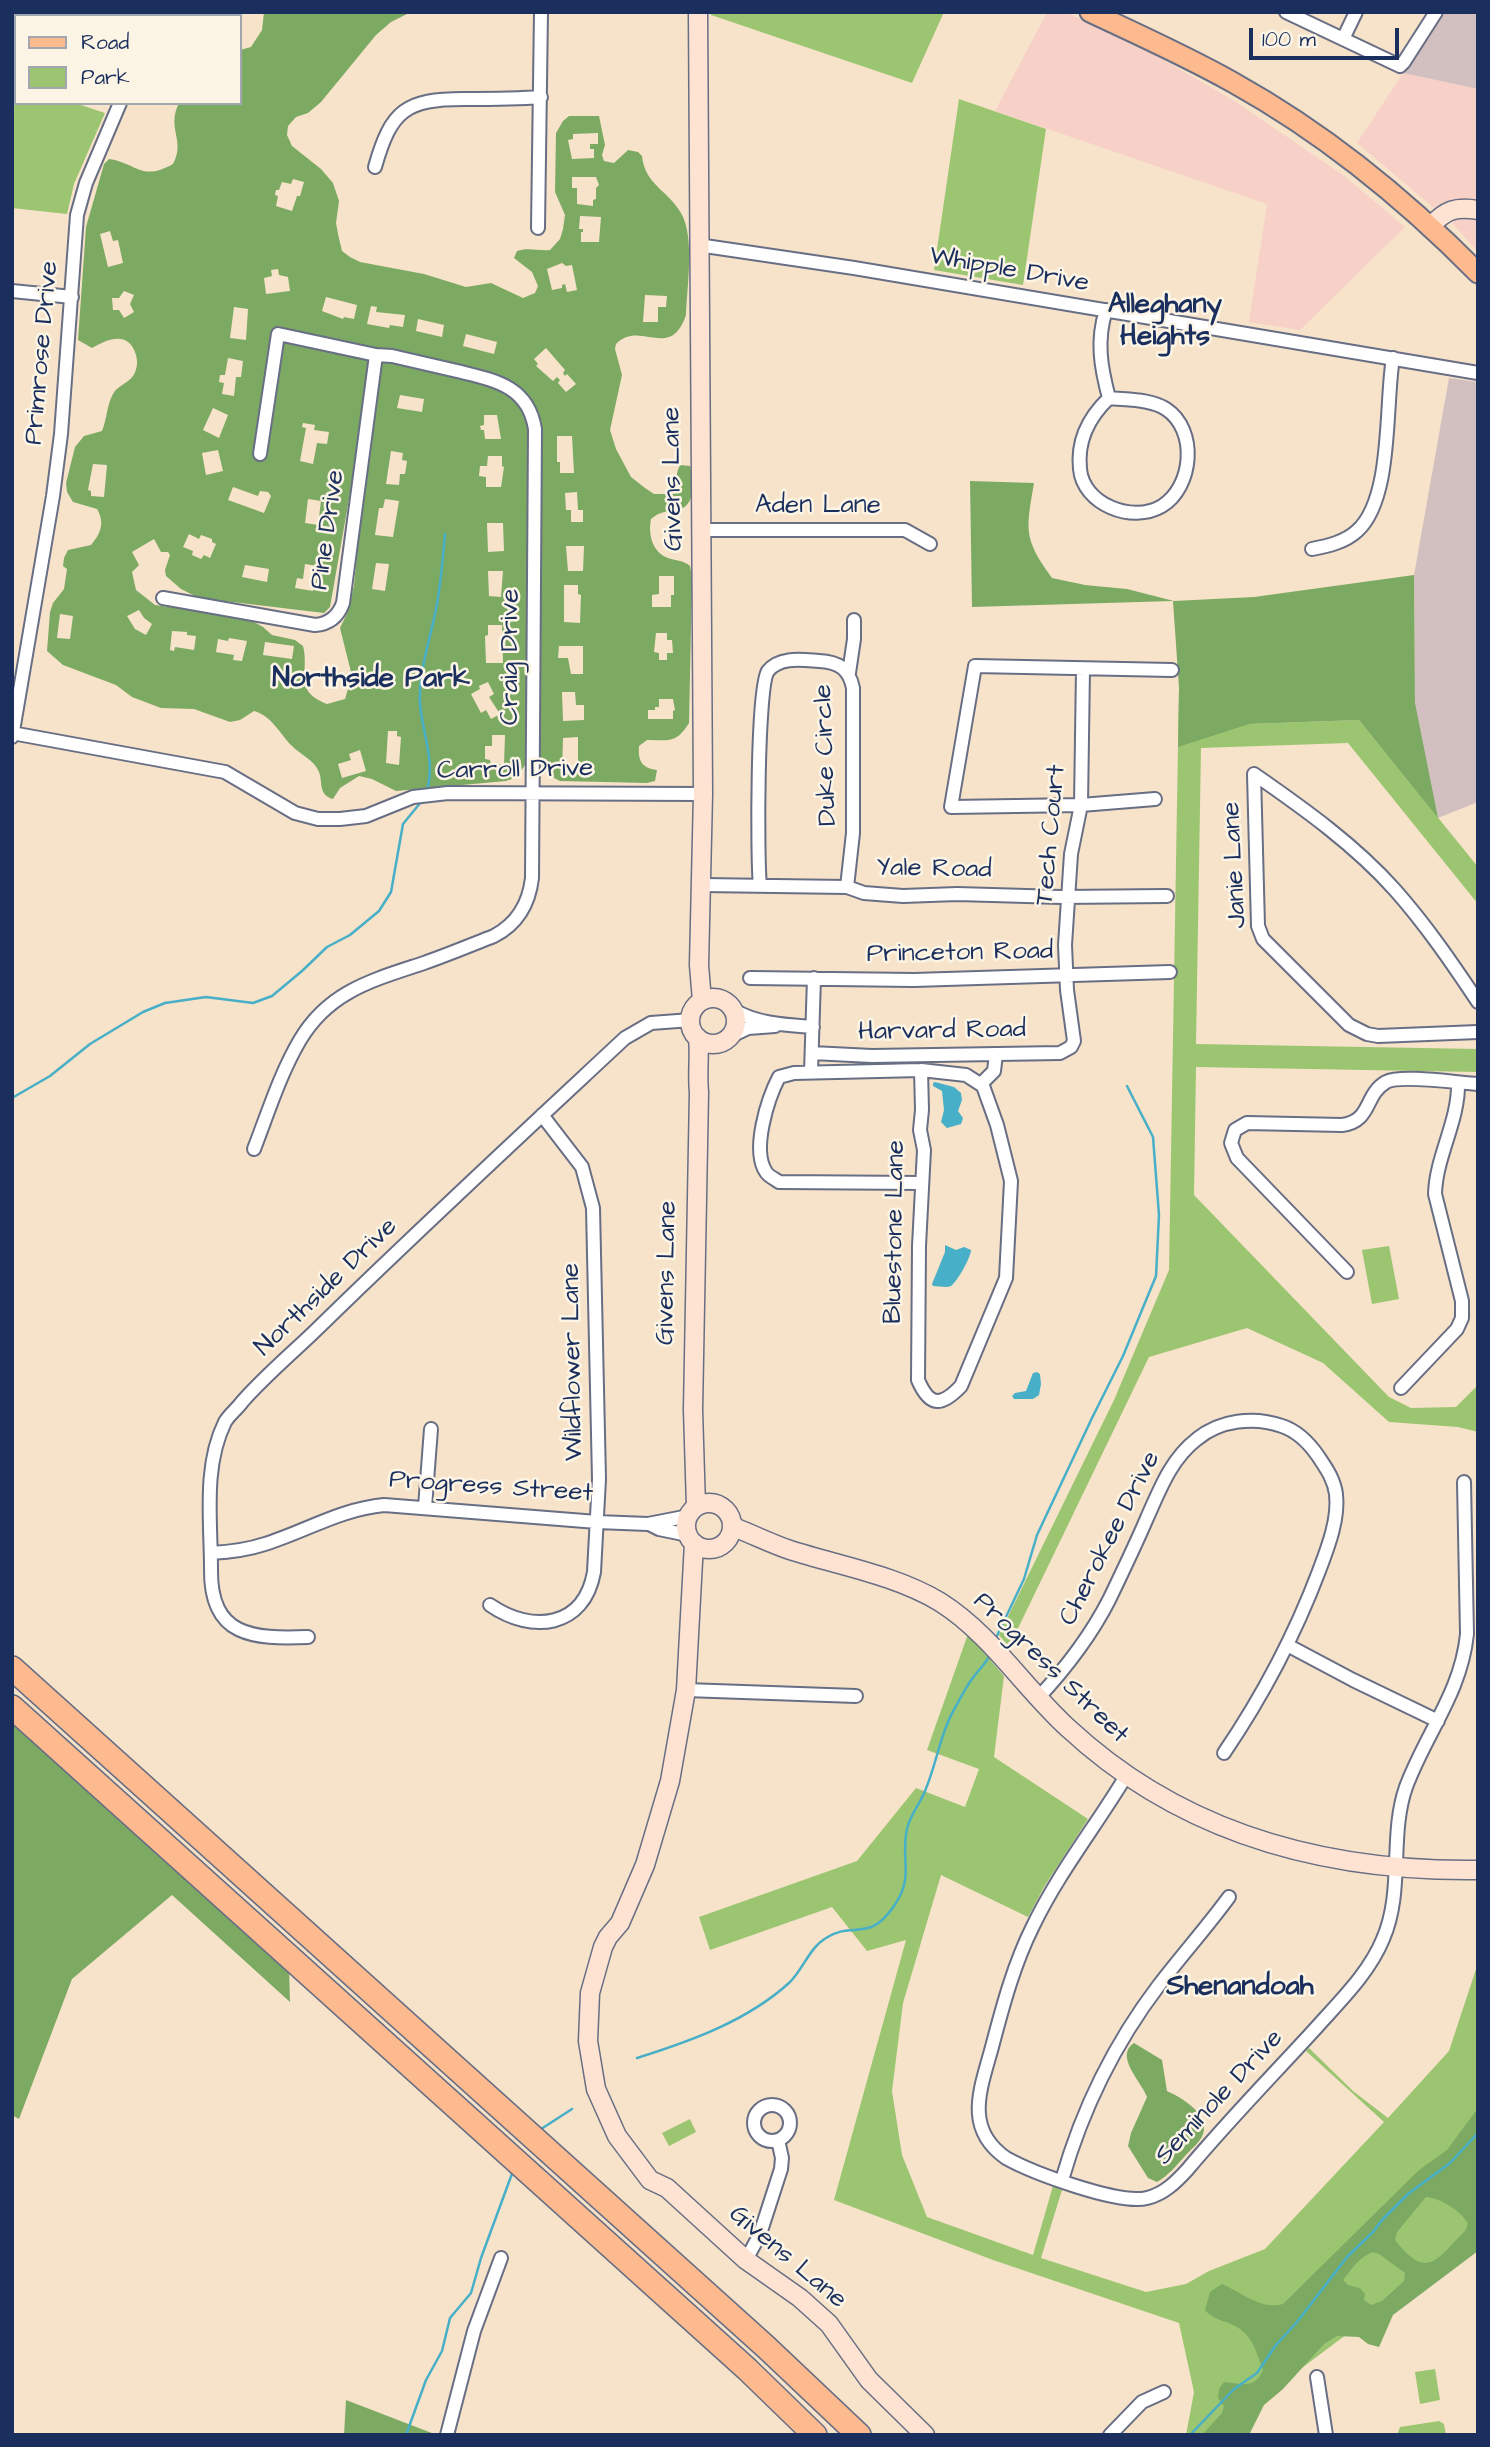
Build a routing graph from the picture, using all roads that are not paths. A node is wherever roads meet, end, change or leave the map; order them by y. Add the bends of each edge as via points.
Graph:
1 (541, 12) edge
2 (698, 12) edge
3 (1090, 12) edge
4 (1286, 12) edge
5 (1356, 12) edge
6 (1436, 12) edge
7 (1343, 39) junction
8 (541, 97) junction
9 (119, 105) edge
10 (375, 167) dead end
11 (1478, 210) edge
12 (1430, 227) junction
13 (538, 228) dead end
14 (698, 245) junction
15 (1478, 273) edge
16 (12, 290) edge
17 (72, 297) junction
18 (1106, 310) junction
19 (376, 355) junction
20 (1393, 358) junction
21 (1478, 373) edge
22 (1109, 398) junction
23 (260, 454) dead end
24 (701, 530) junction
25 (930, 544) dead end
26 (1312, 549) dead end
27 (163, 598) dead end
28 (854, 620) dead end
29 (1083, 669) junction
30 (1172, 670) dead end
31 (849, 673) junction
32 (12, 734) edge
33 (533, 793) junction
34 (703, 793) junction
35 (1156, 799) dead end
36 (1081, 805) junction
37 (702, 885) junction
38 (760, 886) junction
39 (847, 887) junction
40 (1167, 896) dead end
41 (1068, 897) junction
42 (1170, 972) dead end
43 (1066, 974) junction
44 (750, 978) dead end
45 (814, 978) junction
46 (710, 999) junction
47 (1478, 1002) edge
48 (734, 1010) junction
49 (691, 1020) junction
50 (779, 1025) junction
51 (813, 1027) junction
52 (1478, 1032) edge
53 (698, 1038) junction
54 (724, 1040) junction
55 (1072, 1047) joint
56 (812, 1054) junction
57 (996, 1054) junction
58 (921, 1070) junction
59 (811, 1072) junction
60 (1458, 1083) junction
61 (981, 1084) junction
62 (1478, 1084) edge
63 (699, 1092) junction
64 (542, 1115) junction
65 (254, 1149) dead end
66 (922, 1183) junction
67 (1346, 1272) dead end
68 (1401, 1388) dead end
69 (431, 1429) dead end
70 (694, 1455) junction
71 (1464, 1482) dead end
72 (716, 1504) junction
73 (425, 1507) junction
74 (692, 1511) junction
75 (597, 1522) junction
76 (732, 1523) junction
77 (648, 1524) junction
78 (705, 1542) junction
79 (786, 1549) junction
80 (211, 1553) junction
81 (490, 1605) dead end
82 (309, 1637) dead end
83 (1289, 1646) junction
84 (12, 1668) edge
85 (686, 1690) junction
86 (856, 1696) dead end
87 (1038, 1698) junction
88 (12, 1707) edge
89 (1438, 1721) junction
90 (1224, 1753) dead end
91 (1126, 1776) junction
92 (1396, 1868) junction
93 (1478, 1870) edge
94 (1229, 1897) dead end
95 (778, 2140) dead end
96 (1062, 2180) junction
97 (501, 2258) dead end
98 (746, 2260) junction
99 (1317, 2377) dead end
100 (1164, 2392) dead end
101 (447, 2435) edge
102 (815, 2435) edge
103 (859, 2435) edge
104 (925, 2435) edge
105 (1110, 2435) edge
106 (1325, 2435) edge

1 - 8 street
2 - 14 street, Givens Lane
3 - 12 main road via 1209,69 1287,116
4 - 7 street
5 - 7 street
6 - 7 street via 1400,66
8 - 10 street via 419,103 390,127
8 - 13 street
9 - 17 street, Primrose Drive via 80,201
11 - 12 street via 1451,209
12 - 15 main road
14 - 18 street, Whipple Drive
14 - 24 street, Givens Lane
16 - 17 street
17 - 32 street, Primrose Drive via 53,496
18 - 20 street, Whipple Drive
18 - 22 street via 1100,355
19 - 23 street, Craig Drive via 278,334
19 - 27 street, Pine Drive via 338,614 315,625
19 - 33 street, Craig Drive via 496,381 519,395 534,418
20 - 21 street, Whipple Drive
20 - 26 street via 1387,438 1373,511 1350,537
22 - 22 street via 1082,438 1081,481 1104,505 1150,512 1174,495 1182,479 1187,436 1167,409
24 - 25 street, Aden Lane via 905,530
24 - 34 street, Givens Lane
28 - 31 street
29 - 30 street
29 - 36 street, Tech Court
29 - 36 street via 975,666 951,807
31 - 38 street, Duke Circle via 834,663 785,660 764,679
31 - 39 street, Duke Circle via 853,688 853,800
32 - 33 street, Carroll Drive via 218,769 295,813 318,819 366,816 425,795
33 - 34 street, Carroll Drive
33 - 65 street, Craig Drive via 532,884 516,919 494,936 366,982 326,1007 299,1041
34 - 37 street, Givens Lane
35 - 36 street
36 - 41 street, Tech Court
37 - 38 street, Yale Road
37 - 46 street, Givens Lane via 699,965
38 - 39 street, Yale Road
39 - 41 street, Yale Road via 892,896
40 - 41 street, Yale Road
41 - 43 street, Tech Court
42 - 43 street, Princeton Road
43 - 45 street, Princeton Road
43 - 55 street, Tech Court
44 - 45 street, Princeton Road
45 - 51 street
46 - 48 street via 725,1000
46 - 49 street via 695,1007
47 - 52 street, Janie Lane via 1393,888 1307,811 1254,774 1258,926 1263,939 1357,1030 1378,1036
48 - 50 street
48 - 54 street via 736,1026
49 - 53 street
49 - 64 street, Northside Drive via 639,1028
50 - 51 street
50 - 54 street via 748,1028
51 - 56 street
53 - 54 street via 710,1044
53 - 63 street, Givens Lane
54 - 63 street, Givens Lane via 708,1062
55 - 57 street, Harvard Road via 1060,1053
56 - 57 street, Harvard Road
56 - 59 street
57 - 61 street via 995,1072
58 - 59 street
58 - 61 street via 966,1075
58 - 66 street, Bluestone Lane
59 - 66 street via 779,1077 772,1090 761,1142 766,1173 779,1182
60 - 62 street
60 - 67 street via 1392,1079 1375,1092 1361,1118 1345,1125 1247,1123 1235,1130 1234,1155
60 - 68 street via 1435,1194 1462,1301 1462,1318
61 - 66 street, Bluestone Lane via 1011,1181 1006,1278 961,1386 942,1401 932,1401 918,1380
63 - 70 street, Givens Lane
64 - 75 street, Wildflower Lane via 582,1167 593,1208
64 - 80 street, Northside Drive via 226,1421 215,1453
69 - 73 street
70 - 72 street, Givens Lane
70 - 74 street, Givens Lane
71 - 89 street, Seminole Drive via 1466,1643 1455,1685
72 - 74 street
72 - 76 street via 727,1511
73 - 75 street, Progress Street
73 - 80 street, Progress Street via 364,1506 268,1543
74 - 77 street, Progress Street
74 - 78 street via 687,1522
75 - 77 street, Progress Street
75 - 81 street, Wildflower Lane via 591,1587 572,1612 558,1620 533,1622
76 - 78 street via 729,1537
76 - 79 street, Progress Street
77 - 78 street, Progress Street
78 - 79 street, Progress Street
78 - 85 street, Givens Lane via 691,1580
79 - 87 street, Progress Street via 909,1587 941,1603 981,1635
80 - 82 street, Northside Drive via 215,1604 229,1623 261,1637
83 - 87 street, Cherokee Drive via 1331,1537 1336,1494 1328,1470 1294,1430 1263,1421 1232,1423 1198,1438 1174,1464 1096,1623
83 - 89 street
83 - 90 street, Cherokee Drive
84 - 103 highway
85 - 86 street
85 - 98 street, Givens Lane via 661,1816 641,1874 620,1923 608,1937 592,1984 587,2031 590,2061 598,2096 632,2158 650,2180 667,2189
87 - 91 street, Progress Street
88 - 102 highway
89 - 92 street, Seminole Drive via 1403,1797
91 - 92 street, Progress Street via 1177,1806 1274,1844 1328,1859
91 - 96 street, Seminole Drive via 1068,1863 1028,1937 1006,1994 977,2105 982,2129 1000,2154
92 - 93 street, Progress Street
92 - 96 street, Seminole Drive via 1390,1917 1369,1964 1178,2179 1158,2195 1136,2200
94 - 96 street via 1123,2037 1084,2116
95 - 98 street via 781,2169 760,2234
97 - 101 street via 474,2331
98 - 104 street, Givens Lane via 829,2324 869,2380
99 - 106 street
100 - 105 street via 1142,2402

